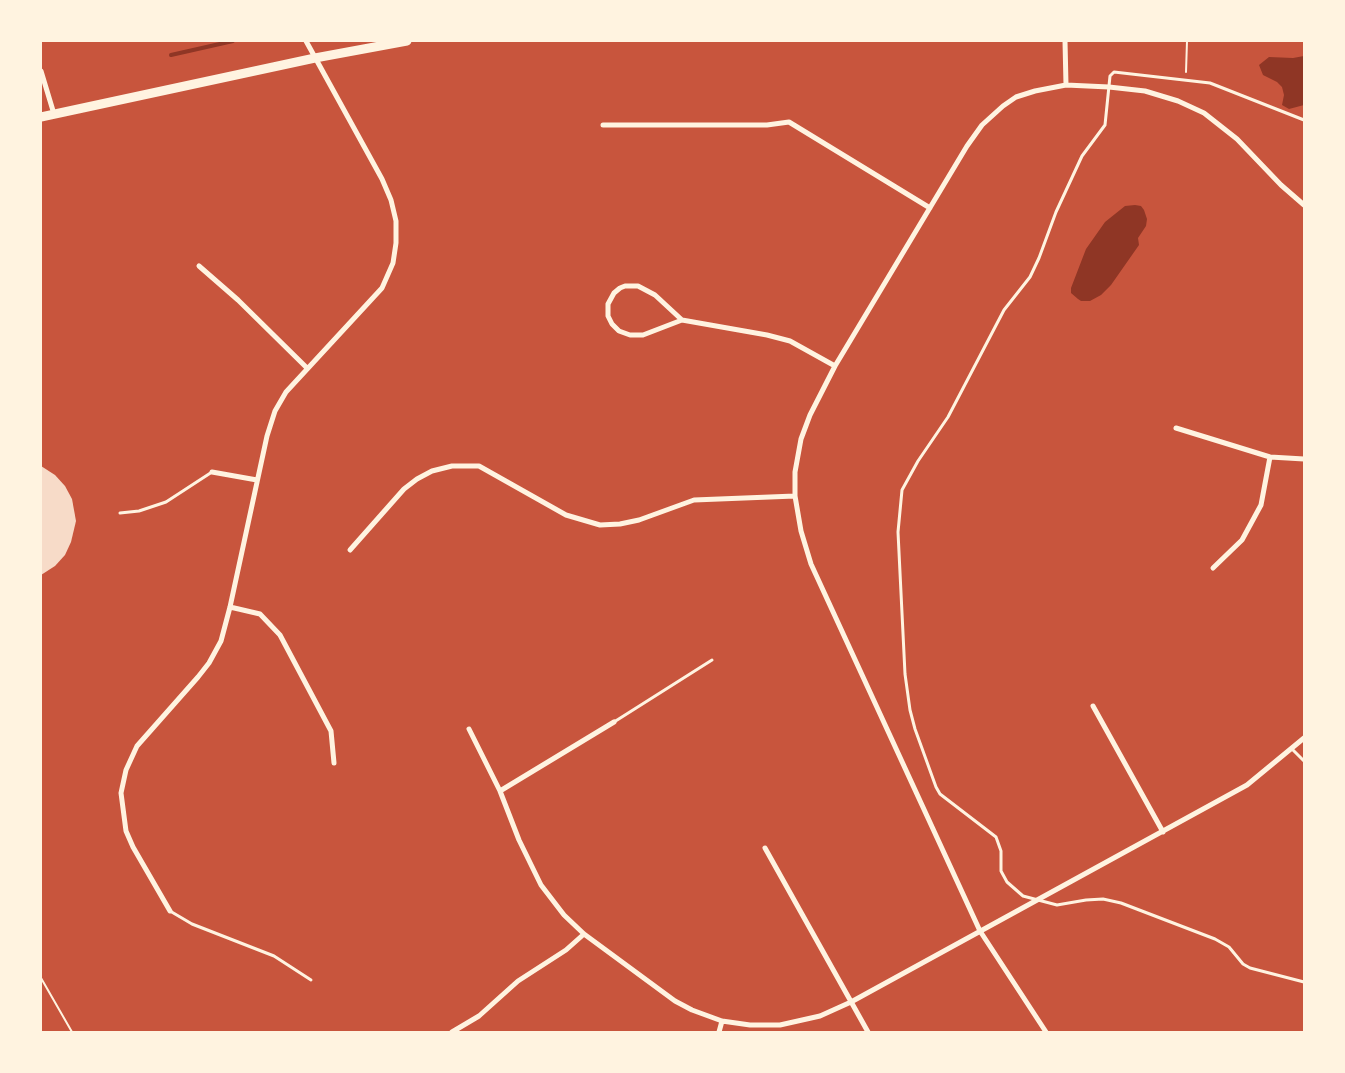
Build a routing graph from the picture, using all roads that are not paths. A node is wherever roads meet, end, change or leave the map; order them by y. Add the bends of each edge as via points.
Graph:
1 (306, 41) edge
2 (407, 41) edge
3 (1065, 41) edge
4 (315, 58) junction
5 (41, 70) edge
6 (1066, 85) junction
7 (1109, 87) junction
8 (54, 114) junction
9 (41, 117) edge
10 (1304, 120) edge
11 (603, 125) dead end
12 (1304, 205) edge
13 (930, 208) junction
14 (199, 266) dead end
15 (682, 320) junction
16 (835, 366) junction
17 (307, 368) junction
18 (1176, 428) dead end
19 (1270, 457) junction
20 (1304, 459) edge
21 (212, 472) joint
22 (257, 480) junction
23 (794, 496) junction
24 (120, 513) dead end
25 (350, 550) dead end
26 (1214, 568) dead end
27 (230, 607) junction
28 (712, 660) dead end
29 (1093, 706) dead end
30 (614, 722) joint
31 (469, 729) dead end
32 (1304, 738) edge
33 (1292, 749) junction
34 (1304, 761) edge
35 (334, 763) dead end
36 (500, 791) junction
37 (1163, 832) junction
38 (765, 848) dead end
39 (1038, 900) junction
40 (170, 912) joint
41 (980, 931) junction
42 (584, 934) junction
43 (311, 980) dead end
44 (1304, 982) edge
45 (851, 1002) junction
46 (722, 1021) junction
47 (452, 1032) edge
48 (719, 1032) edge
49 (868, 1032) edge
50 (1046, 1032) edge

1 - 4 street
2 - 4 street
3 - 6 street
4 - 8 street
4 - 17 street via 382,179 396,221 396,242 382,288
5 - 8 street
6 - 7 street
6 - 13 street via 1016,97 1003,106 982,125
7 - 10 lane via 1110,76 1114,72 1210,83
7 - 12 street via 1144,91 1204,113 1237,139
7 - 39 lane via 1105,125 1082,156 1030,278 1004,310 948,417 902,490 899,508 907,692 915,728 940,794 996,837 1001,851 1001,871 1007,882 1023,896
8 - 9 street
11 - 13 street via 767,125 789,122
13 - 16 street
14 - 17 street
15 - 15 street via 649,333 630,336 612,324 608,304 620,288 638,286 661,300
15 - 16 street via 790,341
16 - 23 street via 801,439
17 - 22 street via 286,392 275,411
18 - 19 street
19 - 20 street
19 - 26 street via 1261,505 1242,540
21 - 22 street
21 - 24 lane via 166,502 140,511
22 - 27 street
23 - 25 street via 694,500 640,520 600,524 566,515 479,466 452,466 432,471 404,489
23 - 41 street via 811,564
27 - 35 street via 260,614 280,635 331,731
27 - 40 street via 221,641 209,663 137,746 126,770 121,793 126,830
28 - 30 lane
29 - 37 street
30 - 36 street
31 - 36 street
32 - 33 street
33 - 34 lane
33 - 37 street via 1247,785
36 - 42 street via 541,885
37 - 39 street
38 - 45 street
39 - 41 street
39 - 44 lane via 1057,905 1104,899 1121,904 1215,939 1229,947 1250,968
40 - 43 lane via 274,956
41 - 45 street
41 - 50 street
42 - 46 street via 675,1001
42 - 47 street via 566,950 518,981 479,1016
45 - 46 street via 820,1016 780,1025
45 - 49 street
46 - 48 street

